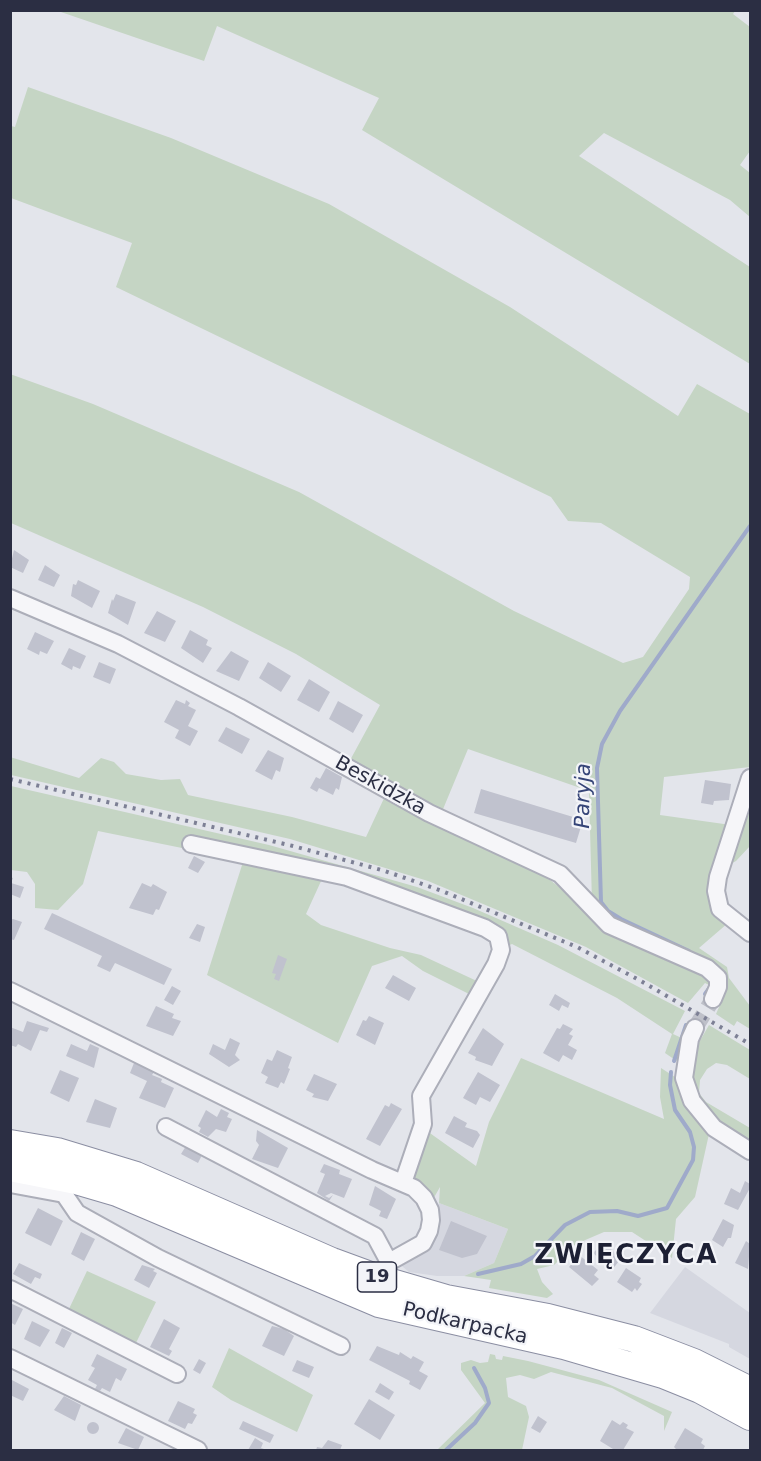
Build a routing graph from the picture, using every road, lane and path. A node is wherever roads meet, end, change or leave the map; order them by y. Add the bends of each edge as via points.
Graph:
1 (10, 598) edge
2 (750, 778) edge
3 (191, 844) dead end
4 (750, 933) edge
5 (10, 991) edge
6 (713, 999) tunnel mouth
7 (695, 1028) tunnel mouth
8 (166, 1127) dead end
9 (10, 1129) edge
10 (11, 1143) edge
11 (750, 1150) edge
12 (10, 1168) edge
13 (403, 1183) junction
14 (10, 1184) edge
15 (385, 1270) junction
16 (10, 1289) edge
17 (413, 1289) junction
18 (360, 1297) junction
19 (538, 1315) junction
20 (474, 1327) junction
21 (341, 1346) dead end
22 (10, 1358) edge
23 (177, 1374) dead end
24 (750, 1390) edge
25 (750, 1418) edge
26 (198, 1450) edge

1 - 6 street, Beskidzka via 118,644 429,813 560,874 609,925 707,969 718,978
2 - 4 street via 716,891 720,909
3 - 13 street via 347,877 498,936 501,950 496,964 421,1096 423,1124
5 - 13 street
7 - 11 street via 684,1078 692,1101 714,1128
8 - 15 street via 375,1236
9 - 10 street
10 - 15 highway, Podkarpacka / 19 via 57,1151 136,1175 332,1261
12 - 18 highway, Podkarpacka / 19 via 67,1178 117,1193
13 - 15 street via 424,1198 431,1220 423,1243
14 - 21 street via 64,1194 77,1213 158,1258
15 - 17 highway, Podkarpacka / 19
16 - 23 street
17 - 18 highway via 417,1296 414,1301 381,1293
17 - 19 highway, Podkarpacka / 19
18 - 20 highway, Podkarpacka / 19
19 - 20 highway via 507,1321 474,1316 469,1321
19 - 24 highway, Podkarpacka / 19 via 662,1348
20 - 25 highway, Podkarpacka / 19 via 564,1346 663,1375
22 - 26 street

